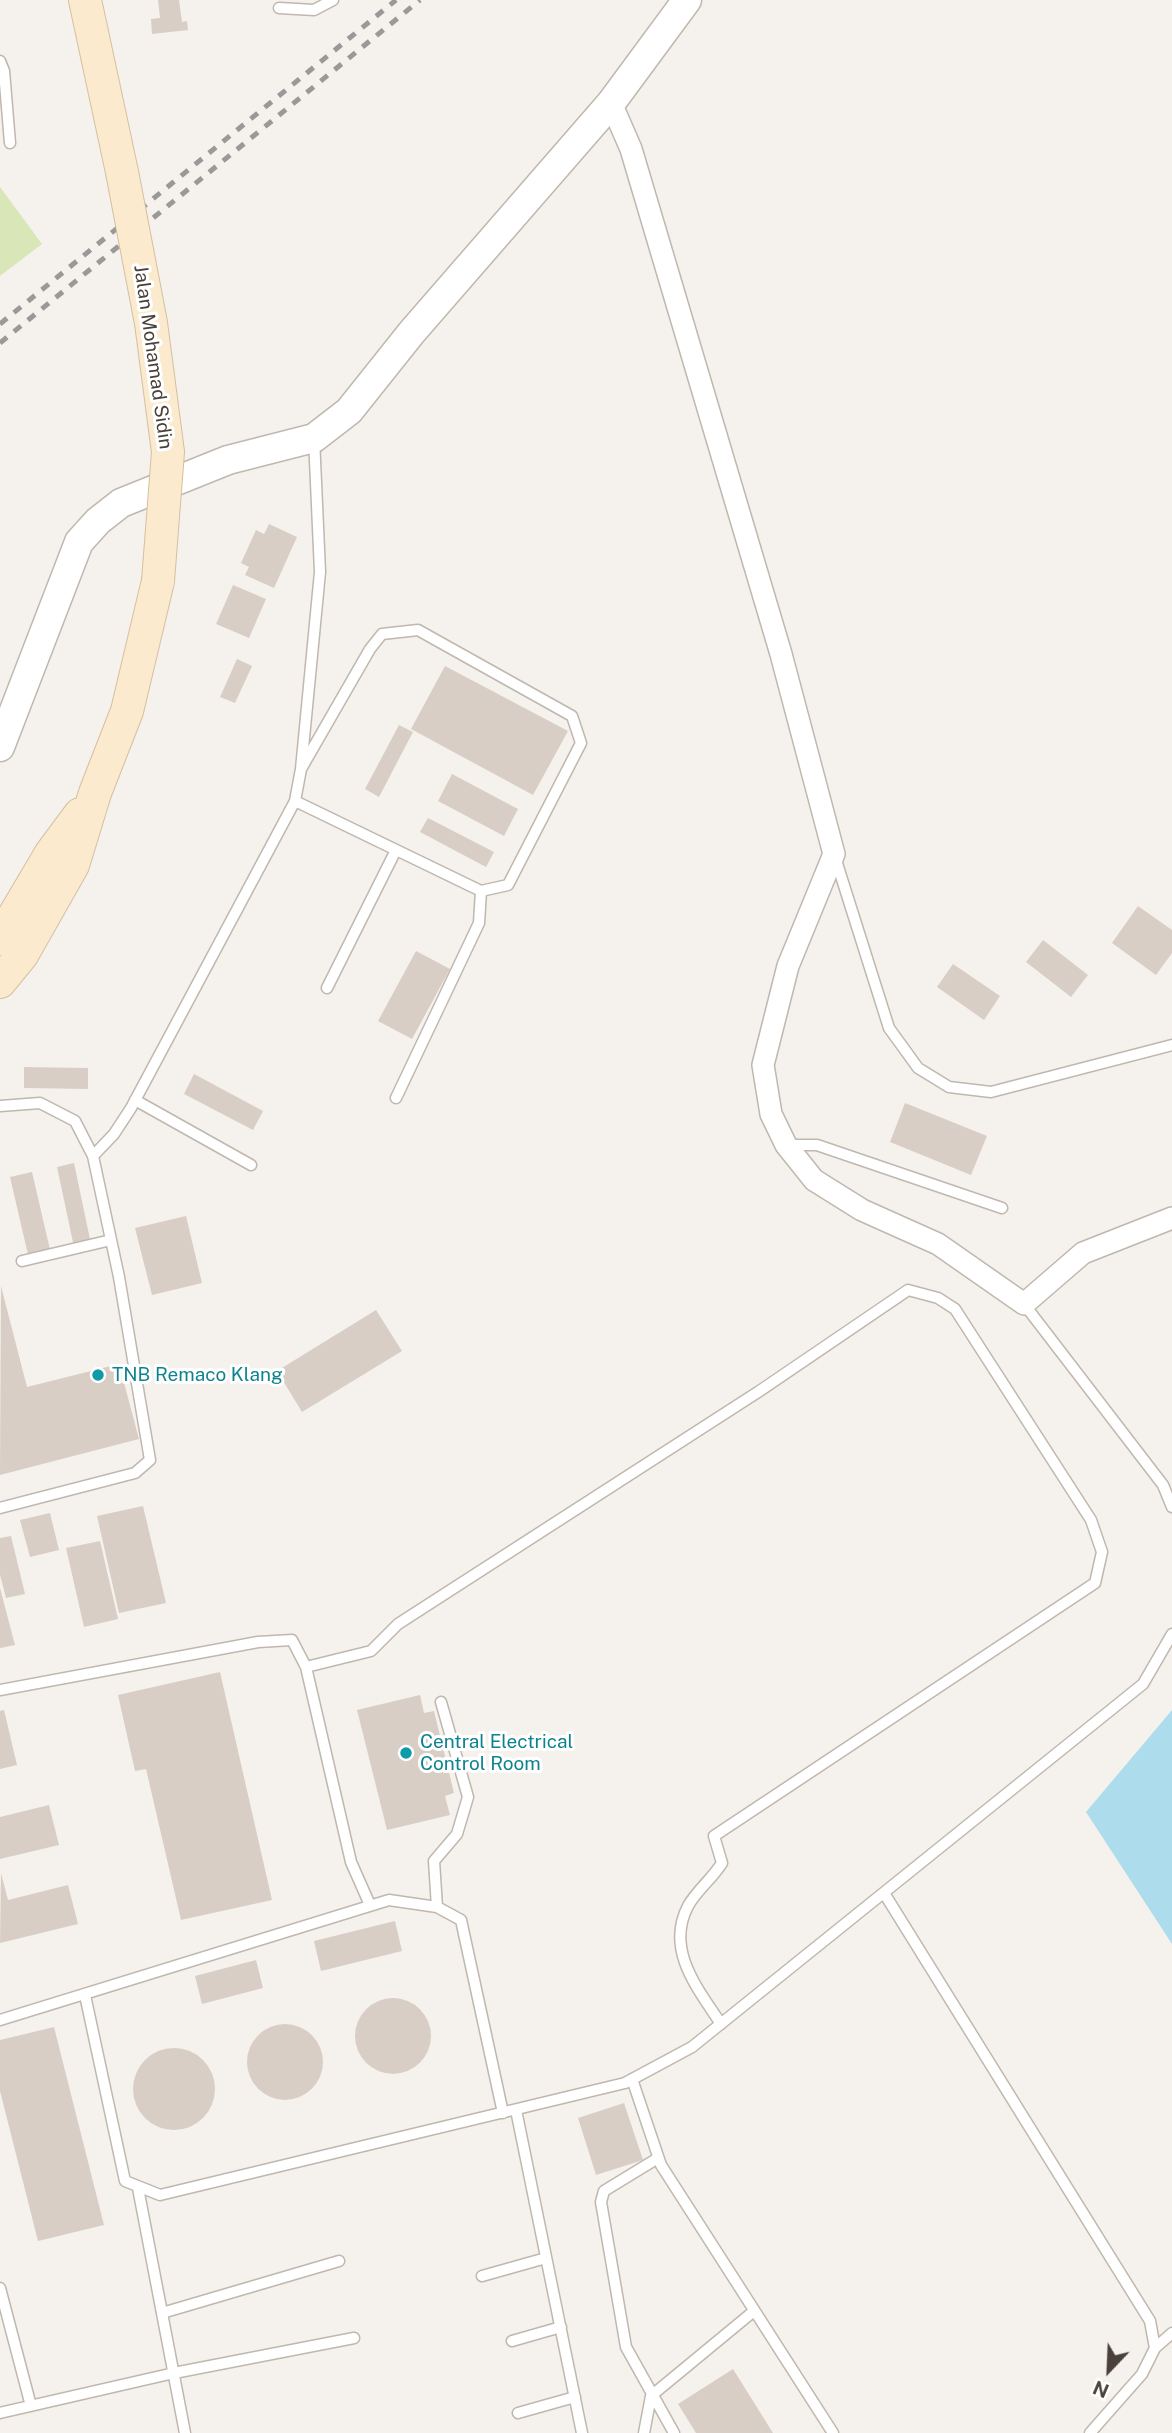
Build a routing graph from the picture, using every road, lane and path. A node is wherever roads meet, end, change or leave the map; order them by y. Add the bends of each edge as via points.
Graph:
1 (85, 0) edge
2 (333, 0) edge
3 (687, 0) edge
4 (279, 8) dead end
5 (0, 61) edge
6 (611, 103) junction
7 (10, 143) dead end
8 (314, 438) junction
9 (0, 747) edge
10 (301, 769) junction
11 (95, 793) junction
12 (295, 801) junction
13 (396, 850) junction
14 (834, 854) junction
15 (481, 891) junction
16 (0, 939) edge
17 (0, 982) edge
18 (327, 988) dead end
19 (1172, 1045) edge
20 (396, 1098) dead end
21 (135, 1100) junction
22 (0, 1106) edge
23 (786, 1144) junction
24 (93, 1156) junction
25 (251, 1165) dead end
26 (1002, 1208) dead end
27 (1172, 1218) edge
28 (111, 1240) junction
29 (22, 1261) dead end
30 (1024, 1304) junction
31 (1172, 1507) edge
32 (0, 1508) edge
33 (1172, 1634) edge
34 (306, 1667) junction
35 (0, 1690) edge
36 (441, 1702) dead end
37 (884, 1893) junction
38 (370, 1905) junction
39 (438, 1907) junction
40 (85, 1995) junction
41 (0, 2020) edge
42 (721, 2024) junction
43 (632, 2080) junction
44 (516, 2110) junction
45 (503, 2113) junction
46 (659, 2158) junction
47 (138, 2188) junction
48 (546, 2258) junction
49 (338, 2261) dead end
50 (482, 2276) dead end
51 (0, 2288) edge
52 (754, 2311) junction
53 (162, 2313) junction
54 (561, 2327) junction
55 (1172, 2333) edge
56 (354, 2338) dead end
57 (512, 2342) dead end
58 (1155, 2348) junction
59 (174, 2373) junction
60 (651, 2396) junction
61 (575, 2397) junction
62 (31, 2406) junction
63 (0, 2413) edge
64 (518, 2413) dead end
65 (185, 2433) edge
66 (582, 2433) edge
67 (644, 2433) edge
68 (674, 2433) edge
69 (834, 2433) edge
70 (1090, 2433) edge

1 - 11 main road, Jalan Mohamad Sidin, bridge via 151,323 168,452 159,581 127,711
2 - 4 lane via 314,10
3 - 6 street
5 - 7 lane
6 - 8 street via 349,411
6 - 14 street via 643,188 781,654
8 - 9 street via 228,460 121,503 98,521 79,542
8 - 10 lane via 320,572
10 - 12 lane
10 - 15 lane via 382,634 418,630 572,716 581,743 508,885
11 - 16 main road, Jalan Mohamad Sidin via 51,853
11 - 17 main road, Jalan Mohamad Sidin via 73,865 22,955
12 - 13 lane
12 - 21 lane
13 - 15 lane
13 - 18 lane
14 - 19 lane via 889,1028 918,1068 949,1087 991,1092
14 - 23 street via 788,966 763,1065 771,1114
15 - 20 lane via 479,923
21 - 24 lane via 114,1134
21 - 25 lane
22 - 24 lane via 40,1103 75,1121
23 - 26 lane via 817,1144
23 - 30 street via 814,1181 862,1210 938,1244
24 - 28 lane
27 - 30 street via 1083,1253
28 - 29 lane
28 - 32 lane via 150,1460 135,1473
30 - 31 lane via 1163,1485
33 - 37 lane via 1143,1684
34 - 35 lane via 292,1640 258,1642
34 - 38 lane via 351,1862
34 - 42 lane via 371,1651 398,1624 908,1290 938,1298 955,1309 1091,1520 1102,1552 1095,1583 714,1836 722,1863 688,1906 679,1935 686,1971
36 - 39 lane via 468,1797 457,1834 434,1861
37 - 42 lane
37 - 58 lane via 1150,2321
38 - 39 lane via 389,1900
38 - 40 lane
39 - 45 lane via 461,1920
40 - 41 lane
40 - 47 lane via 125,2181
42 - 43 lane via 692,2047
43 - 44 lane
43 - 46 lane
44 - 45 lane
44 - 48 lane
45 - 47 lane via 160,2195
46 - 52 lane
46 - 60 lane via 604,2191 601,2202 626,2347
47 - 53 lane
48 - 50 lane
48 - 54 lane
49 - 53 lane
51 - 62 lane
52 - 60 lane
52 - 69 lane
53 - 59 lane
54 - 57 lane
54 - 61 lane
55 - 58 lane
56 - 59 lane
58 - 70 lane via 1142,2374
59 - 62 lane
59 - 65 lane
60 - 67 lane
60 - 68 lane
61 - 64 lane
61 - 66 lane
62 - 63 lane

